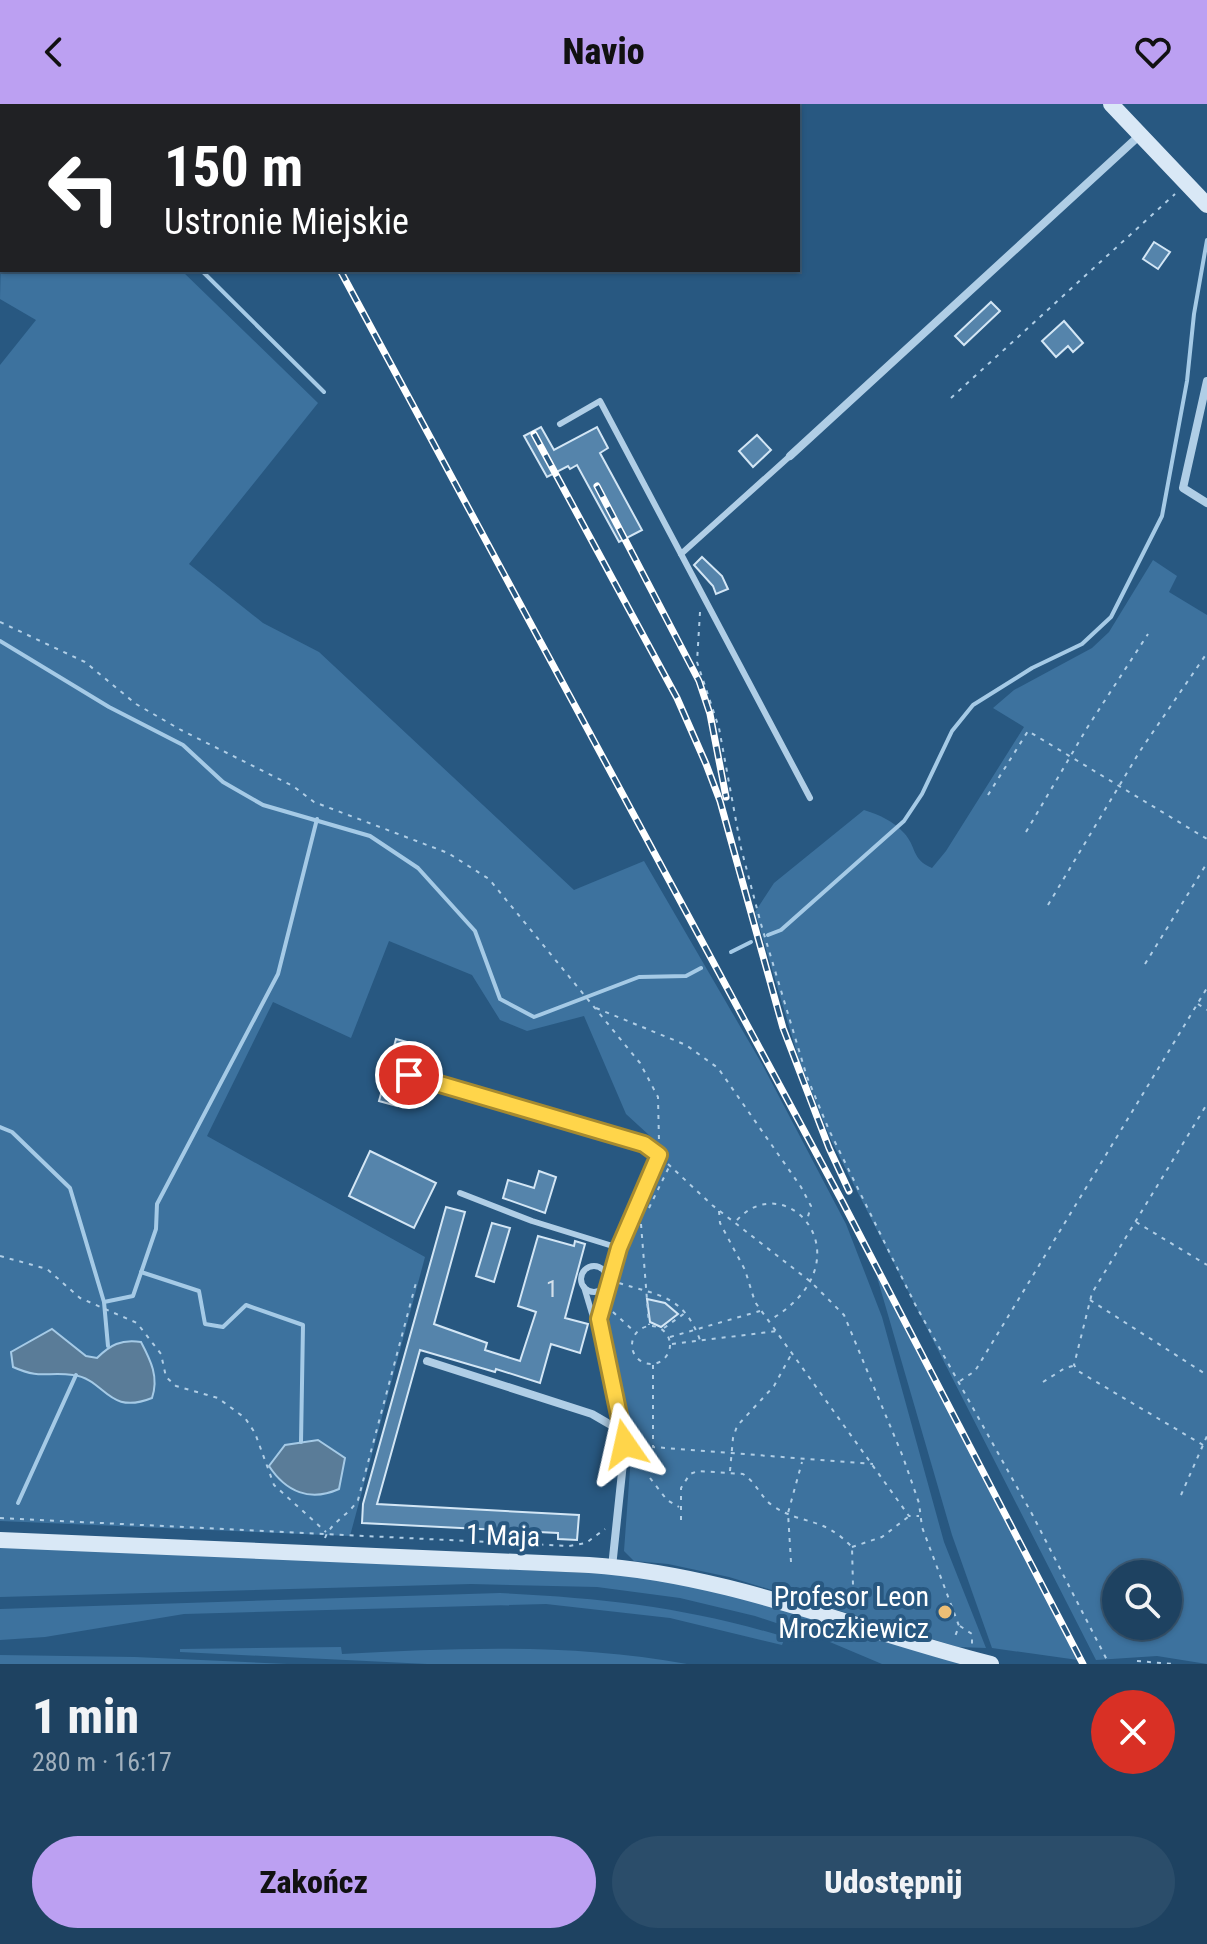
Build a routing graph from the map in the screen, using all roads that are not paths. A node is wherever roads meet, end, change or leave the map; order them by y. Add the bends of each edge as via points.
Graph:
1 (1111, 104) edge
2 (1141, 135) junction
3 (1207, 205) edge
4 (1207, 381) edge
5 (560, 424) dead end
6 (790, 456) joint
7 (1207, 503) edge
8 (681, 554) junction
9 (810, 798) dead end
10 (409, 1075) dead end
11 (659, 1155) joint
12 (460, 1193) dead end
13 (619, 1248) junction
14 (607, 1281) junction
15 (584, 1287) junction
16 (603, 1348) junction
17 (427, 1361) dead end
18 (623, 1433) junction
19 (0, 1540) edge
20 (612, 1567) junction
21 (991, 1664) edge

1 - 2 street
2 - 3 street
2 - 6 street
4 - 7 street via 1183,488
5 - 8 lane via 600,401
6 - 8 lane
8 - 9 lane
10 - 11 lane via 644,1144
11 - 13 street
12 - 13 lane
13 - 14 street
14 - 15 lane via 599,1291
14 - 15 lane via 603,1270 591,1266 582,1275
14 - 16 street via 599,1326
15 - 16 lane
16 - 18 street
17 - 18 street via 592,1414
18 - 20 street
19 - 20 street, 1 Maja
20 - 21 street, 1 Maja via 726,1585

